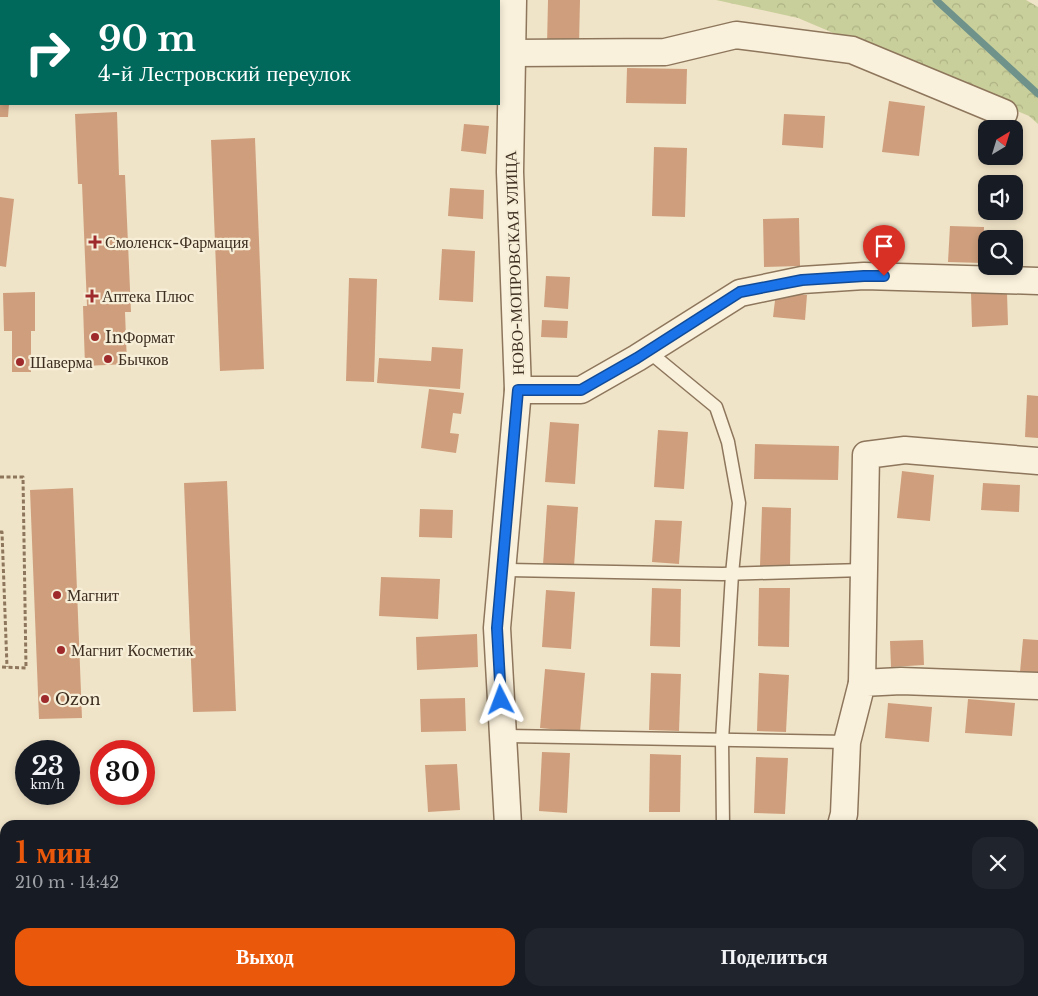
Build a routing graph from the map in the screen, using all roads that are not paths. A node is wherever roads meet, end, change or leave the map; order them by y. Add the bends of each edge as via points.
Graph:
1 (513, 0) edge
2 (512, 53) junction
3 (1004, 113) dead end
4 (1038, 281) edge
5 (648, 351) junction
6 (518, 390) junction
7 (1038, 461) edge
8 (502, 570) junction
9 (864, 570) junction
10 (732, 574) junction
11 (862, 683) junction
12 (1038, 686) edge
13 (503, 736) junction
14 (722, 740) junction
15 (847, 742) junction
16 (508, 820) edge
17 (723, 820) edge
18 (842, 820) edge

1 - 2 street, НОВО-МОПРОВСКАЯ УЛИЦА
2 - 3 street via 665,52 736,35 746,36 852,50
2 - 6 street, НОВО-МОПРОВСКАЯ УЛИЦА via 510,172
4 - 5 street via 864,276 802,280 740,292
5 - 6 street via 581,390
5 - 10 lane via 716,407 728,442 739,503
6 - 8 street, НОВО-МОПРОВСКАЯ УЛИЦА
7 - 9 street via 905,450 866,455
8 - 10 lane
8 - 13 street, НОВО-МОПРОВСКАЯ УЛИЦА via 497,628
9 - 10 lane
9 - 11 street
10 - 14 lane
11 - 12 street via 901,681
11 - 15 street
13 - 14 lane
13 - 16 street, НОВО-МОПРОВСКАЯ УЛИЦА
14 - 15 lane
14 - 17 lane
15 - 18 street

